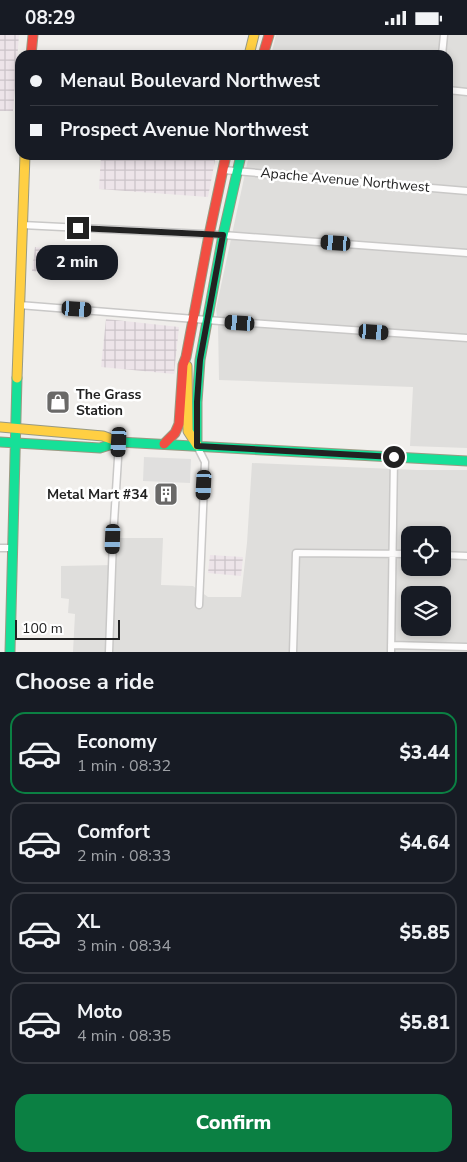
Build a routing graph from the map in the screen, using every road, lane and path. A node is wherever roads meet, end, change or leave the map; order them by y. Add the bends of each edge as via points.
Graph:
1 (33, 35) edge
2 (254, 35) edge
3 (269, 35) edge
4 (444, 35) edge
5 (32, 50) edge
6 (250, 50) edge
7 (265, 50) edge
8 (442, 50) edge
9 (453, 91) edge
10 (467, 92) edge
11 (25, 160) edge
12 (225, 160) edge
13 (240, 160) edge
14 (223, 169) junction
15 (237, 171) junction
16 (467, 191) edge
17 (22, 225) junction
18 (209, 235) junction
19 (223, 235) junction
20 (467, 253) edge
21 (19, 305) junction
22 (193, 318) junction
23 (207, 320) junction
24 (467, 338) edge
25 (186, 357) junction
26 (0, 427) edge
27 (16, 429) junction
28 (0, 442) edge
29 (119, 442) junction
30 (16, 443) junction
31 (164, 445) junction
32 (197, 446) junction
33 (394, 457) junction
34 (467, 461) edge
35 (0, 548) edge
36 (13, 548) junction
37 (392, 554) junction
38 (401, 554) edge
39 (451, 555) edge
40 (467, 556) edge
41 (199, 605) dead end
42 (467, 647) edge
43 (391, 648) edge
44 (10, 652) edge
45 (109, 652) edge
46 (293, 652) edge

1 - 5 main road
2 - 6 main road
3 - 7 main road
4 - 8 street
9 - 10 street
11 - 17 main road
12 - 14 main road
13 - 15 main road
14 - 15 street, Apache Avenue Northwest
14 - 18 main road
15 - 16 street, Apache Avenue Northwest
15 - 19 main road
17 - 18 street
17 - 21 main road
18 - 19 street
18 - 22 main road
19 - 20 street
19 - 23 main road
21 - 22 street
21 - 27 main road
22 - 23 street
22 - 25 main road
23 - 24 street
23 - 32 main road via 199,369
25 - 31 main road via 179,424
25 - 32 main road via 188,431
26 - 27 main road
27 - 29 main road via 103,436
27 - 30 main road
28 - 30 main road
29 - 30 main road via 100,448
29 - 31 main road
29 - 45 street
30 - 36 main road
31 - 32 main road
32 - 33 main road
32 - 41 street via 205,462
33 - 34 main road
33 - 37 street
35 - 36 street
36 - 44 main road
37 - 38 street
37 - 43 street
37 - 46 street via 296,553
39 - 40 street
42 - 43 street

